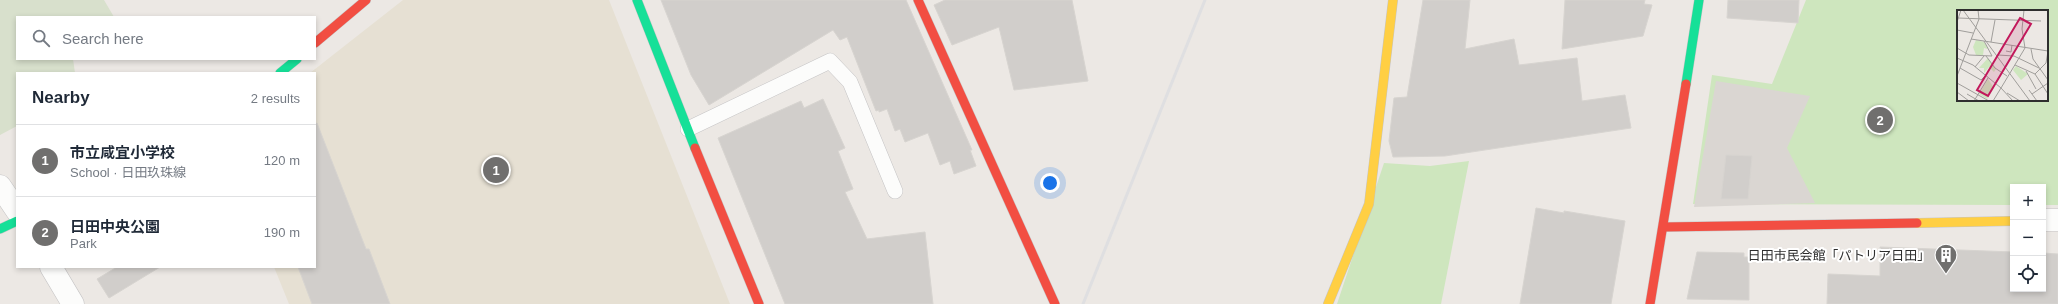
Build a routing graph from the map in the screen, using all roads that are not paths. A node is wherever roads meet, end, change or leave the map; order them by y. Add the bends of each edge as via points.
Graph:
1 (366, 0) edge
2 (637, 0) edge
3 (918, 0) edge
4 (1393, 0) edge
5 (1699, 0) edge
6 (316, 42) edge
7 (296, 60) edge
8 (281, 72) edge
9 (688, 129) junction
10 (0, 186) edge
11 (895, 191) dead end
12 (16, 210) edge
13 (2046, 220) edge
14 (2058, 220) edge
15 (16, 221) edge
16 (2010, 221) edge
17 (1664, 227) junction
18 (0, 229) edge
19 (52, 268) edge
20 (1653, 303) edge
21 (73, 304) edge
22 (759, 304) edge
23 (1055, 304) edge
24 (1328, 304) edge

1 - 6 street
2 - 9 street
3 - 23 street
4 - 24 street via 1369,204
5 - 17 street
7 - 8 street
9 - 11 lane via 830,61 850,82
9 - 22 street
10 - 12 street
13 - 14 street
15 - 18 street
16 - 17 street
17 - 20 street
19 - 21 street

